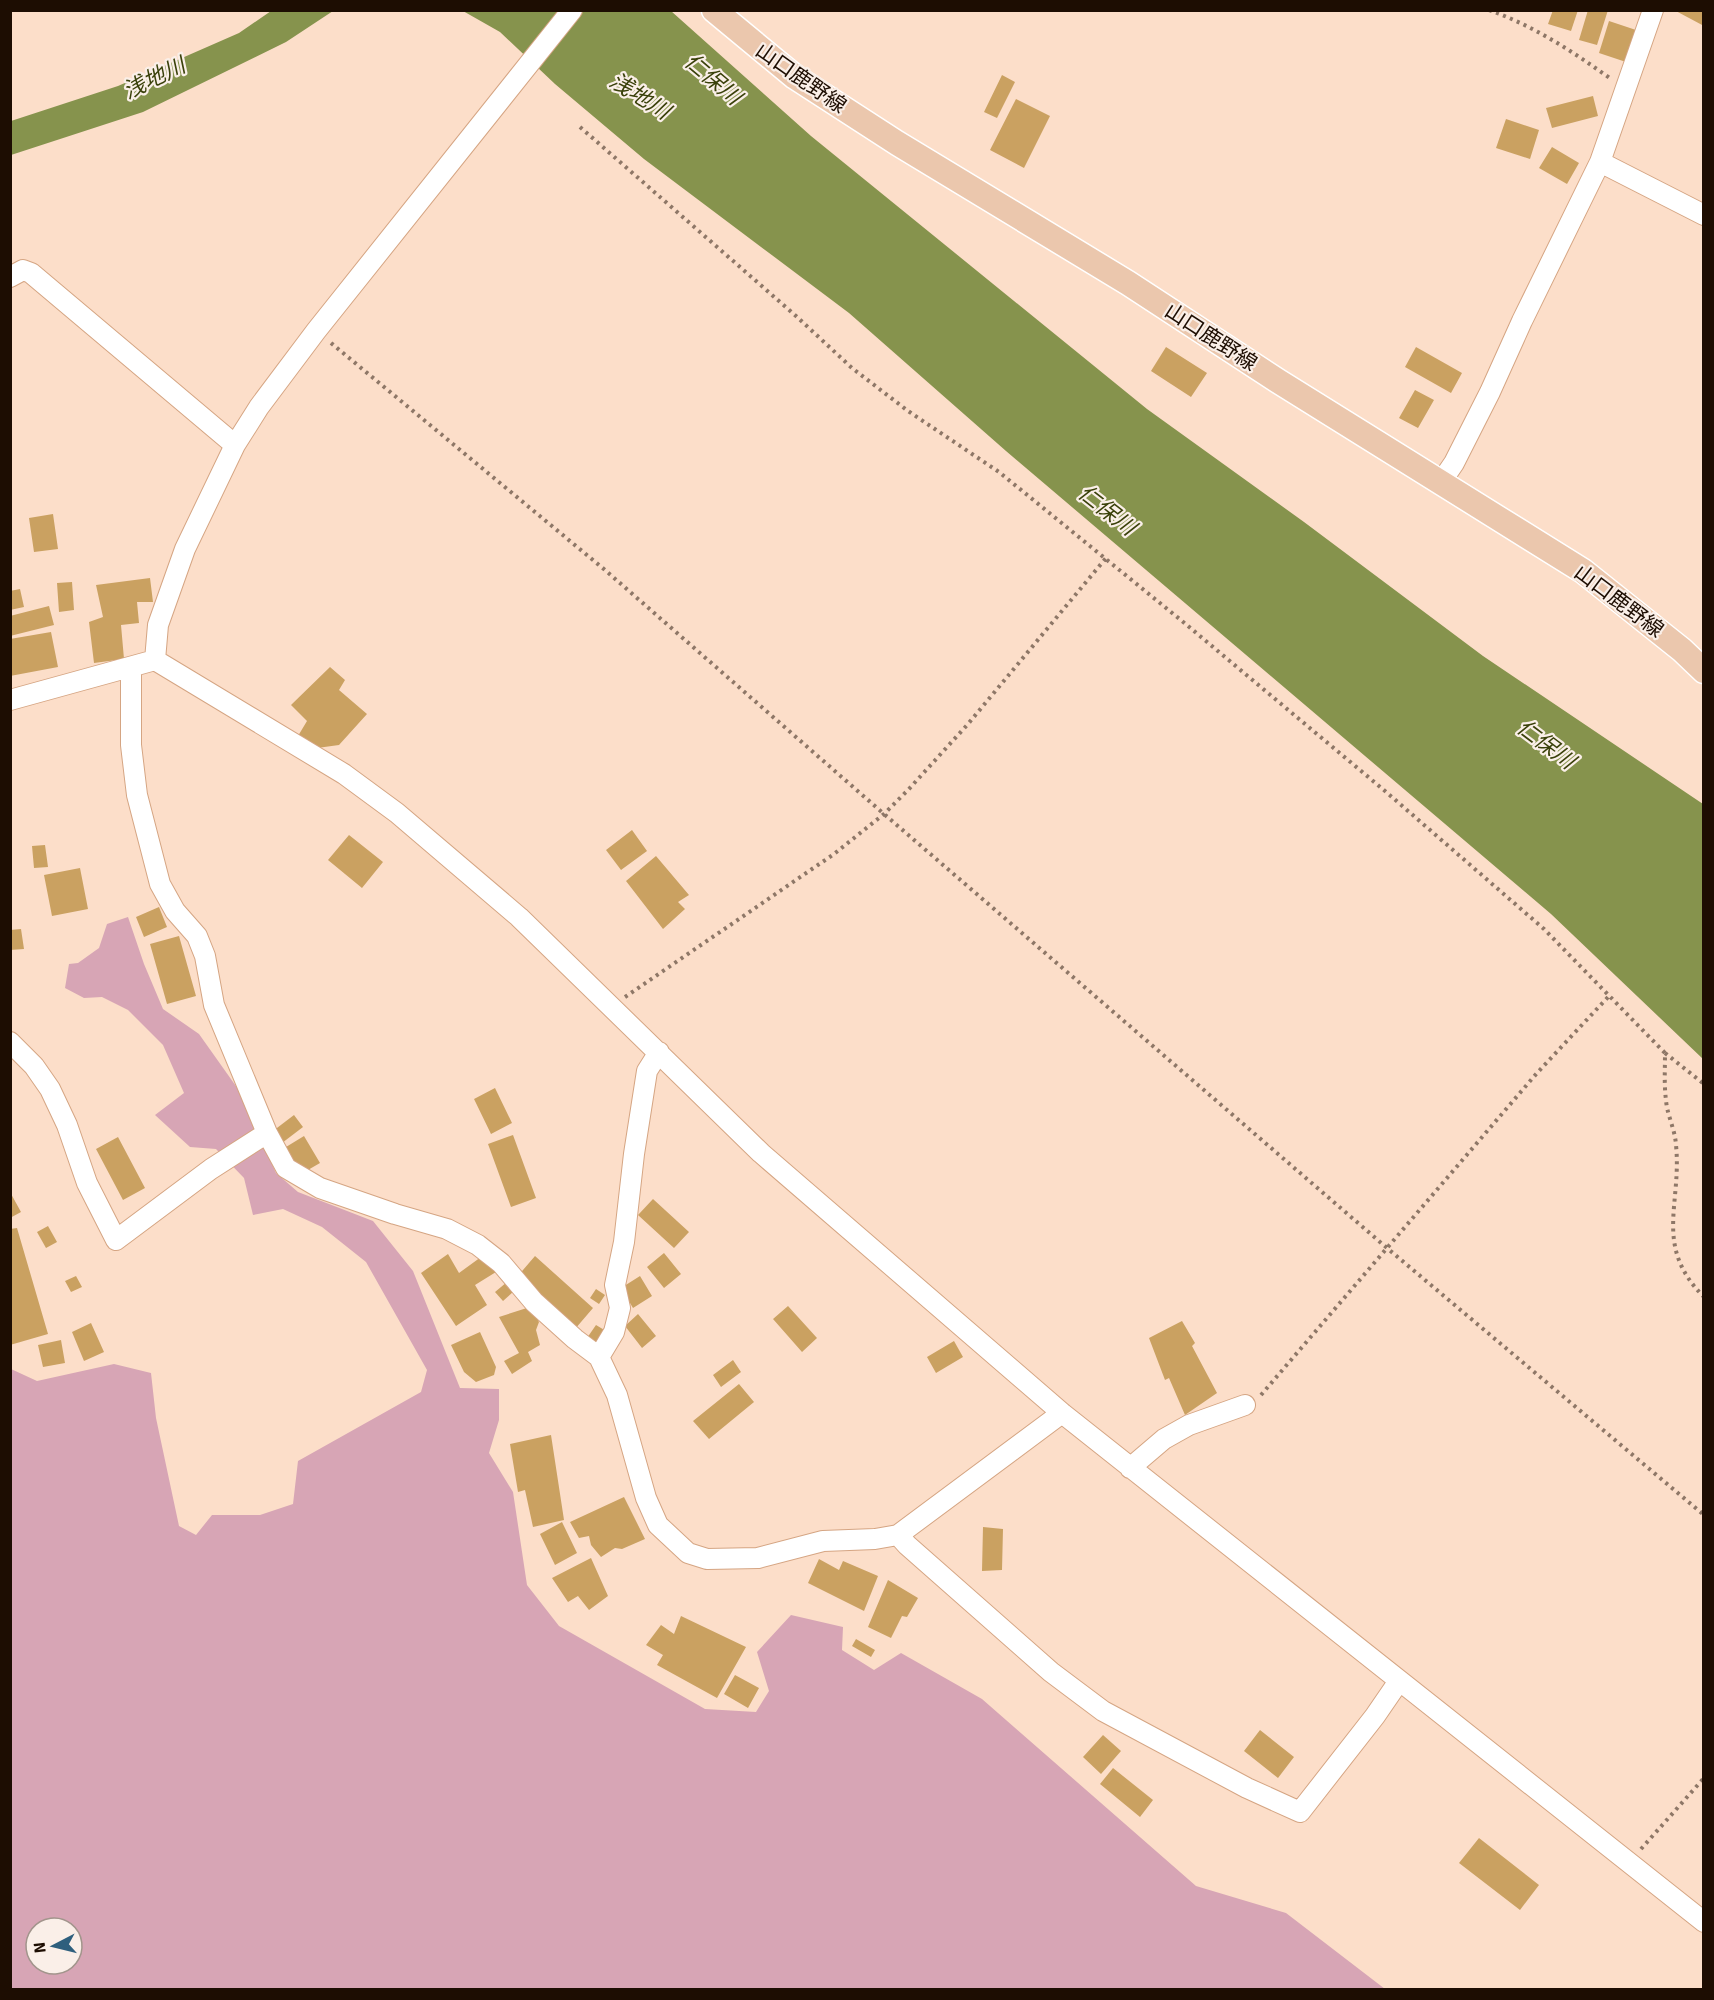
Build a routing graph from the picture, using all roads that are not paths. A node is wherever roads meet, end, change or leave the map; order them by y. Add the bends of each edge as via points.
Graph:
1 (572, 10) edge
2 (714, 10) edge
3 (1653, 10) edge
4 (1600, 162) junction
5 (1704, 215) edge
6 (10, 278) edge
7 (235, 445) junction
8 (1441, 482) junction
9 (155, 660) junction
10 (131, 668) junction
11 (1704, 671) edge
12 (10, 700) edge
13 (10, 1042) edge
14 (659, 1052) junction
15 (267, 1133) junction
16 (599, 1357) junction
17 (1245, 1405) road end
18 (1062, 1413) junction
19 (1130, 1467) junction
20 (898, 1535) junction
21 (1399, 1681) junction
22 (1704, 1922) edge

1 - 7 street via 316,331
2 - 8 main road, 山口鹿野線 via 795,76 887,137 1059,240
3 - 4 street
4 - 5 street
4 - 8 street via 1490,392
6 - 7 street via 23,270 32,273
7 - 9 street via 185,549 158,625
8 - 11 main road, 山口鹿野線 via 1583,571
9 - 10 street
9 - 14 street via 344,774 397,813 519,917
10 - 12 street
10 - 15 street via 131,745 137,795 160,884 175,911 197,936 214,1005
13 - 15 street via 50,1089 68,1125 87,1183 116,1240 211,1169
14 - 16 street via 647,1071 634,1154 615,1285 620,1308 614,1332
14 - 18 street via 761,1153
15 - 16 street via 286,1168 320,1188 447,1229 478,1245 501,1263 534,1302
16 - 20 street via 617,1395 646,1498 658,1525 688,1553 707,1559 758,1558 823,1540
17 - 19 street via 1189,1425
18 - 19 street
18 - 20 street
19 - 21 street
20 - 21 street via 988,1618 1103,1712 1300,1812
21 - 22 street

